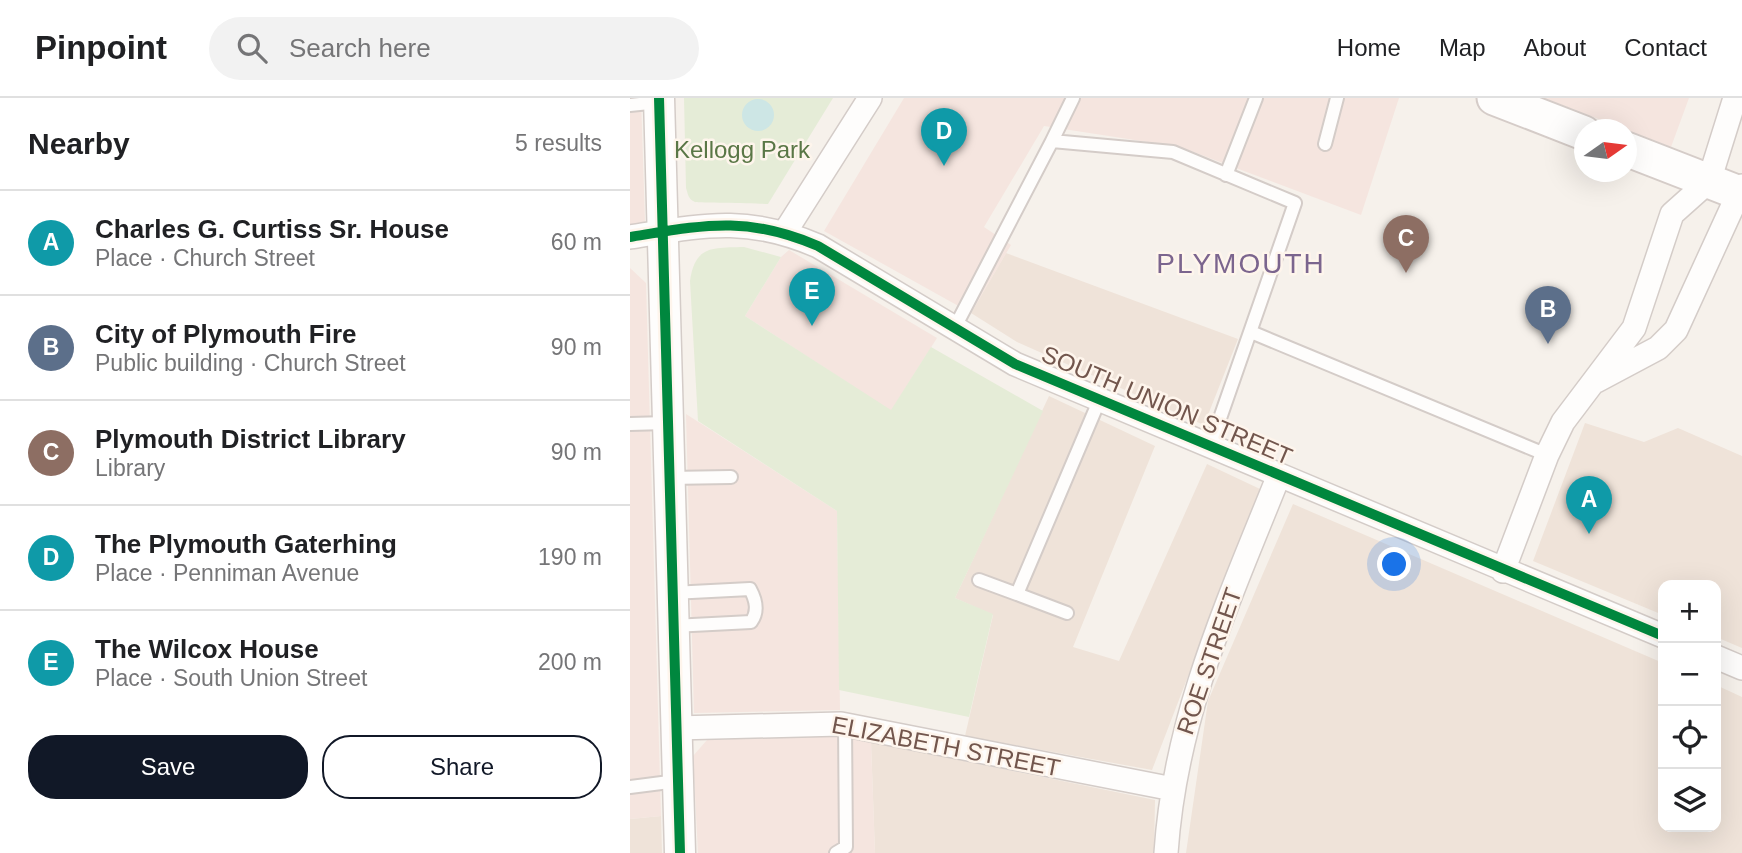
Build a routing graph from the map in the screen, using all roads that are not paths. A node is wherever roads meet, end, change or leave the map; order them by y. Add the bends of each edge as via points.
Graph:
1 (870, 98) edge
2 (1073, 98) edge
3 (1256, 98) edge
4 (1337, 98) edge
5 (1494, 98) edge
6 (1735, 98) edge
7 (649, 102) edge
8 (1574, 129) edge
9 (1052, 141) junction
10 (1325, 144) dead end
11 (1637, 153) edge
12 (1226, 174) junction
13 (1709, 181) junction
14 (1741, 191) edge
15 (660, 232) junction
16 (785, 232) junction
17 (630, 237) edge
18 (954, 330) junction
19 (1251, 332) junction
20 (1596, 381) junction
21 (1099, 401) junction
22 (666, 423) junction
23 (630, 424) edge
24 (1210, 447) junction
25 (1547, 455) junction
26 (1279, 475) junction
27 (732, 477) dead end
28 (668, 478) junction
29 (1503, 571) junction
30 (979, 579) dead end
31 (671, 593) junction
32 (1017, 594) junction
33 (1067, 613) dead end
34 (673, 626) junction
35 (1658, 634) edge
36 (1721, 659) edge
37 (1742, 668) edge
38 (845, 724) junction
39 (676, 728) junction
40 (677, 781) junction
41 (630, 787) edge
42 (1173, 789) junction
43 (680, 853) edge
44 (836, 853) edge
45 (1166, 853) edge

1 - 16 street
2 - 9 lane
3 - 12 lane
4 - 10 lane
5 - 8 main road
6 - 13 street
7 - 15 street
9 - 12 lane via 1173,152
9 - 18 lane
11 - 13 main road
12 - 19 lane via 1295,203
13 - 14 main road
13 - 20 street via 1672,214 1634,328
14 - 20 street via 1676,330 1658,348
15 - 16 street, SOUTH UNION STREET via 733,224
15 - 17 street, SOUTH UNION STREET
15 - 22 street
16 - 18 street, SOUTH UNION STREET via 818,246
18 - 21 street, SOUTH UNION STREET via 1015,364
19 - 24 lane
19 - 25 lane
20 - 25 street via 1563,422
21 - 24 street, SOUTH UNION STREET
21 - 32 lane
22 - 23 lane
22 - 28 street
24 - 26 street, SOUTH UNION STREET
25 - 29 street
26 - 29 street, SOUTH UNION STREET
26 - 42 street, ROE STREET via 1191,702
27 - 28 lane
28 - 31 street
29 - 35 street, SOUTH UNION STREET
30 - 32 lane
31 - 34 street
31 - 34 lane via 750,589 756,600 751,622
32 - 33 lane
34 - 39 street
36 - 37 street
38 - 39 street, ELIZABETH STREET
38 - 42 street, ELIZABETH STREET
38 - 44 lane via 846,847
39 - 40 street
40 - 41 lane
40 - 43 street
42 - 45 street, ROE STREET

